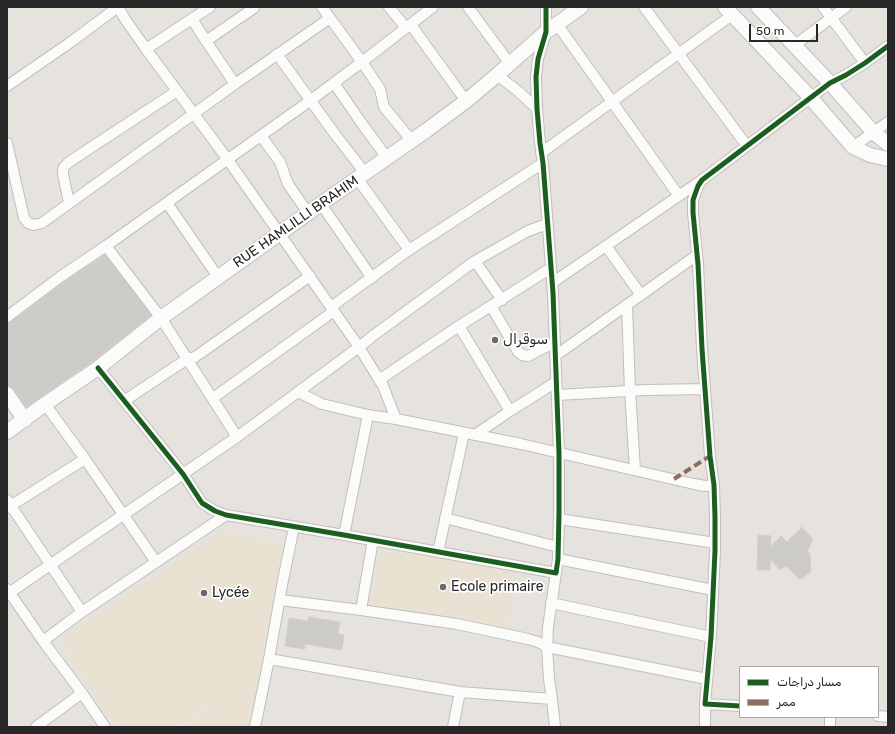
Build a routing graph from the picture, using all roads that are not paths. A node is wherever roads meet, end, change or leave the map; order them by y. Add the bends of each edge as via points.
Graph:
1 (118, 7) edge
2 (210, 7) edge
3 (254, 7) edge
4 (322, 7) edge
5 (389, 7) edge
6 (433, 7) edge
7 (468, 7) edge
8 (546, 7) edge
9 (581, 7) edge
10 (644, 7) edge
11 (758, 7) edge
12 (823, 7) edge
13 (846, 7) edge
14 (729, 11) edge
15 (330, 18) junction
16 (831, 18) junction
17 (192, 20) junction
18 (408, 27) junction
19 (552, 28) junction
20 (206, 41) junction
21 (795, 46) junction
22 (888, 46) edge
23 (146, 48) junction
24 (678, 53) junction
25 (277, 54) junction
26 (362, 62) junction
27 (865, 63) junction
28 (510, 64) junction
29 (497, 76) junction
30 (830, 82) junction
31 (334, 83) junction
32 (235, 84) junction
33 (7, 86) edge
34 (178, 91) junction
35 (810, 97) junction
36 (311, 100) junction
37 (466, 101) junction
38 (612, 102) junction
39 (537, 109) junction
40 (194, 113) junction
41 (888, 122) edge
42 (874, 133) junction
43 (261, 136) junction
44 (412, 141) junction
45 (7, 143) edge
46 (888, 144) edge
47 (747, 146) junction
48 (853, 147) junction
49 (387, 158) junction
50 (542, 158) junction
51 (888, 159) edge
52 (228, 160) junction
53 (361, 176) junction
54 (702, 180) junction
55 (679, 196) junction
56 (69, 203) junction
57 (167, 203) junction
58 (321, 204) junction
59 (308, 213) junction
60 (547, 224) junction
61 (280, 233) junction
62 (106, 246) junction
63 (606, 246) junction
64 (410, 250) junction
65 (697, 255) junction
66 (475, 261) junction
67 (551, 268) junction
68 (310, 276) junction
69 (218, 277) junction
70 (372, 278) junction
71 (552, 283) junction
72 (641, 295) junction
73 (502, 300) junction
74 (627, 305) junction
75 (491, 306) junction
76 (332, 309) junction
77 (7, 316) edge
78 (161, 318) junction
79 (459, 326) junction
80 (555, 342) junction
81 (359, 347) junction
82 (555, 356) junction
83 (188, 359) junction
84 (98, 368) junction
85 (379, 380) junction
86 (556, 382) junction
87 (705, 389) junction
88 (630, 391) junction
89 (298, 392) junction
90 (7, 394) edge
91 (557, 395) junction
92 (213, 398) junction
93 (124, 401) junction
94 (45, 404) junction
95 (510, 411) junction
96 (368, 415) junction
97 (396, 419) junction
98 (25, 420) junction
99 (7, 432) edge
100 (464, 433) junction
101 (475, 435) junction
102 (237, 437) junction
103 (559, 453) junction
104 (85, 459) junction
105 (635, 470) junction
106 (183, 474) junction
107 (714, 485) junction
108 (8, 504) edge
109 (123, 514) junction
110 (226, 516) junction
111 (445, 518) junction
112 (559, 519) junction
113 (294, 527) junction
114 (344, 535) junction
115 (374, 540) junction
116 (715, 543) junction
117 (558, 546) junction
118 (438, 552) junction
119 (558, 559) junction
120 (156, 562) junction
121 (51, 564) junction
122 (556, 573) junction
123 (713, 590) junction
124 (8, 591) edge
125 (280, 600) junction
126 (552, 603) junction
127 (361, 610) junction
128 (82, 612) junction
129 (711, 637) junction
130 (43, 642) junction
131 (547, 647) junction
132 (269, 659) junction
133 (707, 679) junction
134 (460, 692) junction
135 (82, 693) junction
136 (552, 699) junction
137 (705, 704) junction
138 (739, 706) edge
139 (36, 727) edge
140 (105, 727) edge
141 (255, 727) edge
142 (453, 727) edge
143 (555, 727) edge
144 (705, 727) edge

1 - 23 street
1 - 33 street
2 - 17 street
3 - 20 street
4 - 15 street
5 - 18 street
6 - 18 street
7 - 28 street
8 - 19 street
9 - 19 street, RUE HAMLILLI BRAHIM
10 - 24 street
11 - 21 street
12 - 16 street
13 - 16 street
14 - 24 street
14 - 35 street
15 - 25 street
15 - 26 street
16 - 21 street
16 - 27 street
17 - 20 street
17 - 23 street
18 - 26 street
18 - 37 street
19 - 28 street, RUE HAMLILLI BRAHIM
19 - 38 street
19 - 39 street via 538,59
20 - 32 street
21 - 30 street
22 - 27 street
23 - 34 street
24 - 38 street
24 - 47 street
25 - 32 street
25 - 36 street
26 - 31 street
26 - 44 street via 380,89 384,107
27 - 30 street
28 - 29 street, RUE HAMLILLI BRAHIM
29 - 37 street, RUE HAMLILLI BRAHIM
29 - 39 street
30 - 35 street
30 - 42 street
31 - 36 street
31 - 49 street
32 - 40 street
34 - 40 street
34 - 56 street via 64,167
35 - 47 street
35 - 48 street
36 - 43 street
36 - 53 street
37 - 44 street, RUE HAMLILLI BRAHIM
38 - 50 street
38 - 55 street
39 - 50 street
40 - 52 street
40 - 56 street
41 - 42 street
42 - 46 street
42 - 48 street
43 - 52 street
43 - 59 street via 280,162 288,184
44 - 49 street, RUE HAMLILLI BRAHIM
45 - 56 street via 24,218 28,223 42,223
47 - 54 street
48 - 51 street via 870,155
49 - 53 street, RUE HAMLILLI BRAHIM
50 - 60 street
50 - 64 street
52 - 57 street
52 - 61 street
53 - 58 street, RUE HAMLILLI BRAHIM
53 - 64 street
54 - 55 street
54 - 65 street via 693,200
55 - 63 street
57 - 62 street
57 - 69 street
58 - 59 street, RUE HAMLILLI BRAHIM
58 - 70 street
59 - 61 street, RUE HAMLILLI BRAHIM
60 - 66 street via 528,231
60 - 67 street
61 - 68 street
61 - 69 street, RUE HAMLILLI BRAHIM
62 - 77 street
62 - 78 street
63 - 71 street
63 - 72 street
64 - 70 street
65 - 72 street
65 - 87 street
66 - 73 street
66 - 81 street
67 - 71 street
67 - 73 street
68 - 76 street
68 - 83 street via 195,357
69 - 78 street, RUE HAMLILLI BRAHIM
70 - 76 street
71 - 80 street
72 - 74 street
73 - 75 street
74 - 82 street
74 - 88 street
75 - 79 street
75 - 80 street via 522,355 528,356
76 - 81 street
76 - 92 street
78 - 83 street
78 - 84 street, RUE HAMLILLI BRAHIM
79 - 85 street
79 - 95 street
80 - 82 street
81 - 85 street
81 - 89 street
82 - 86 street
83 - 92 street
83 - 93 street
84 - 93 street
84 - 94 street, RUE HAMLILLI BRAHIM
85 - 97 street
86 - 91 street
86 - 95 street
87 - 88 street
87 - 107 street
88 - 91 street
88 - 105 street
89 - 96 street via 322,404
89 - 102 street
90 - 98 street
91 - 103 street
92 - 102 street
93 - 106 street
94 - 98 street, RUE HAMLILLI BRAHIM
94 - 104 street
95 - 101 street
96 - 97 street
96 - 114 street
97 - 100 street
98 - 99 street, RUE HAMLILLI BRAHIM
100 - 101 street
100 - 111 street
101 - 103 street
102 - 106 street
103 - 105 street
103 - 112 street
104 - 108 street
104 - 109 street
105 - 107 street via 694,484
106 - 109 street
106 - 110 street via 202,503
107 - 116 street
108 - 121 street
109 - 120 street
109 - 121 street
110 - 113 street
110 - 120 street
111 - 117 street
111 - 118 street
112 - 116 street
112 - 117 street
113 - 114 street
113 - 125 street
114 - 115 street
115 - 118 street
115 - 127 street
116 - 123 street
117 - 119 street
118 - 122 street
119 - 122 street
119 - 123 street
120 - 128 street
121 - 124 street
121 - 128 street
122 - 126 street
123 - 129 street
124 - 130 street
125 - 127 street
125 - 132 street
126 - 129 street
126 - 131 street
127 - 131 street via 464,626 528,639
128 - 130 street
129 - 133 street
130 - 135 street
131 - 133 street
131 - 136 street
132 - 134 street
132 - 141 street
133 - 137 street
134 - 136 street
134 - 142 street
135 - 139 street
135 - 140 street
136 - 143 street
137 - 138 street
137 - 144 street

